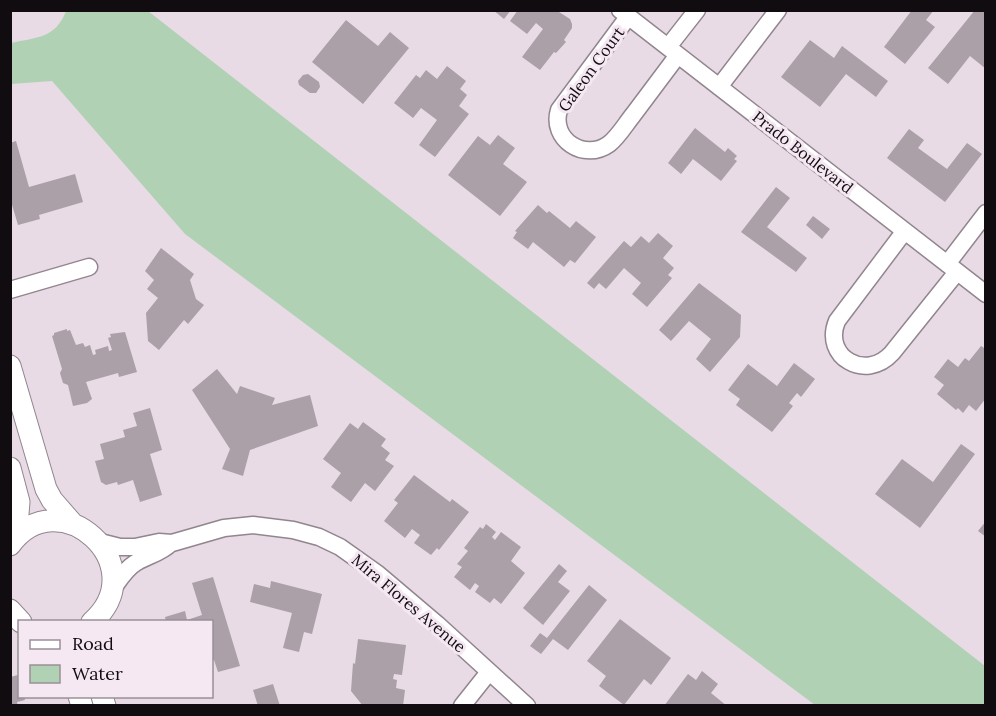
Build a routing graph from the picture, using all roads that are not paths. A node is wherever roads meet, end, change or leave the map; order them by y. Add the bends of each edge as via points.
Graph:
1 (697, 10) edge
2 (778, 10) edge
3 (624, 14) edge
4 (673, 51) junction
5 (719, 87) junction
6 (986, 213) edge
7 (904, 232) junction
8 (89, 267) dead end
9 (952, 268) junction
10 (10, 290) edge
11 (986, 294) edge
12 (10, 366) edge
13 (10, 468) edge
14 (72, 523) junction
15 (13, 541) edge
16 (100, 542) junction
17 (172, 543) junction
18 (112, 590) junction
19 (97, 619) edge
20 (489, 672) junction
21 (462, 705) edge
22 (527, 705) edge

1 - 4 street, Galeon Court
2 - 5 street
3 - 4 street, Prado Boulevard
3 - 4 street, Galeon Court via 559,110 560,132 572,145 587,150 609,144
4 - 5 street, Prado Boulevard
5 - 7 street, Prado Boulevard
6 - 9 street
7 - 9 street, Prado Boulevard
7 - 9 street via 834,328 837,348 852,363 868,367 888,358
8 - 10 street
9 - 11 street, Prado Boulevard
12 - 14 street via 46,489
13 - 15 street via 19,502
14 - 15 street via 42,523 28,528
14 - 16 street
16 - 17 street via 126,548
16 - 18 street via 113,573
17 - 18 street via 132,565
17 - 20 street, Mira Flores Avenue via 245,526 273,527 319,537 364,563
18 - 19 street
20 - 21 street
20 - 22 street, Mira Flores Avenue

